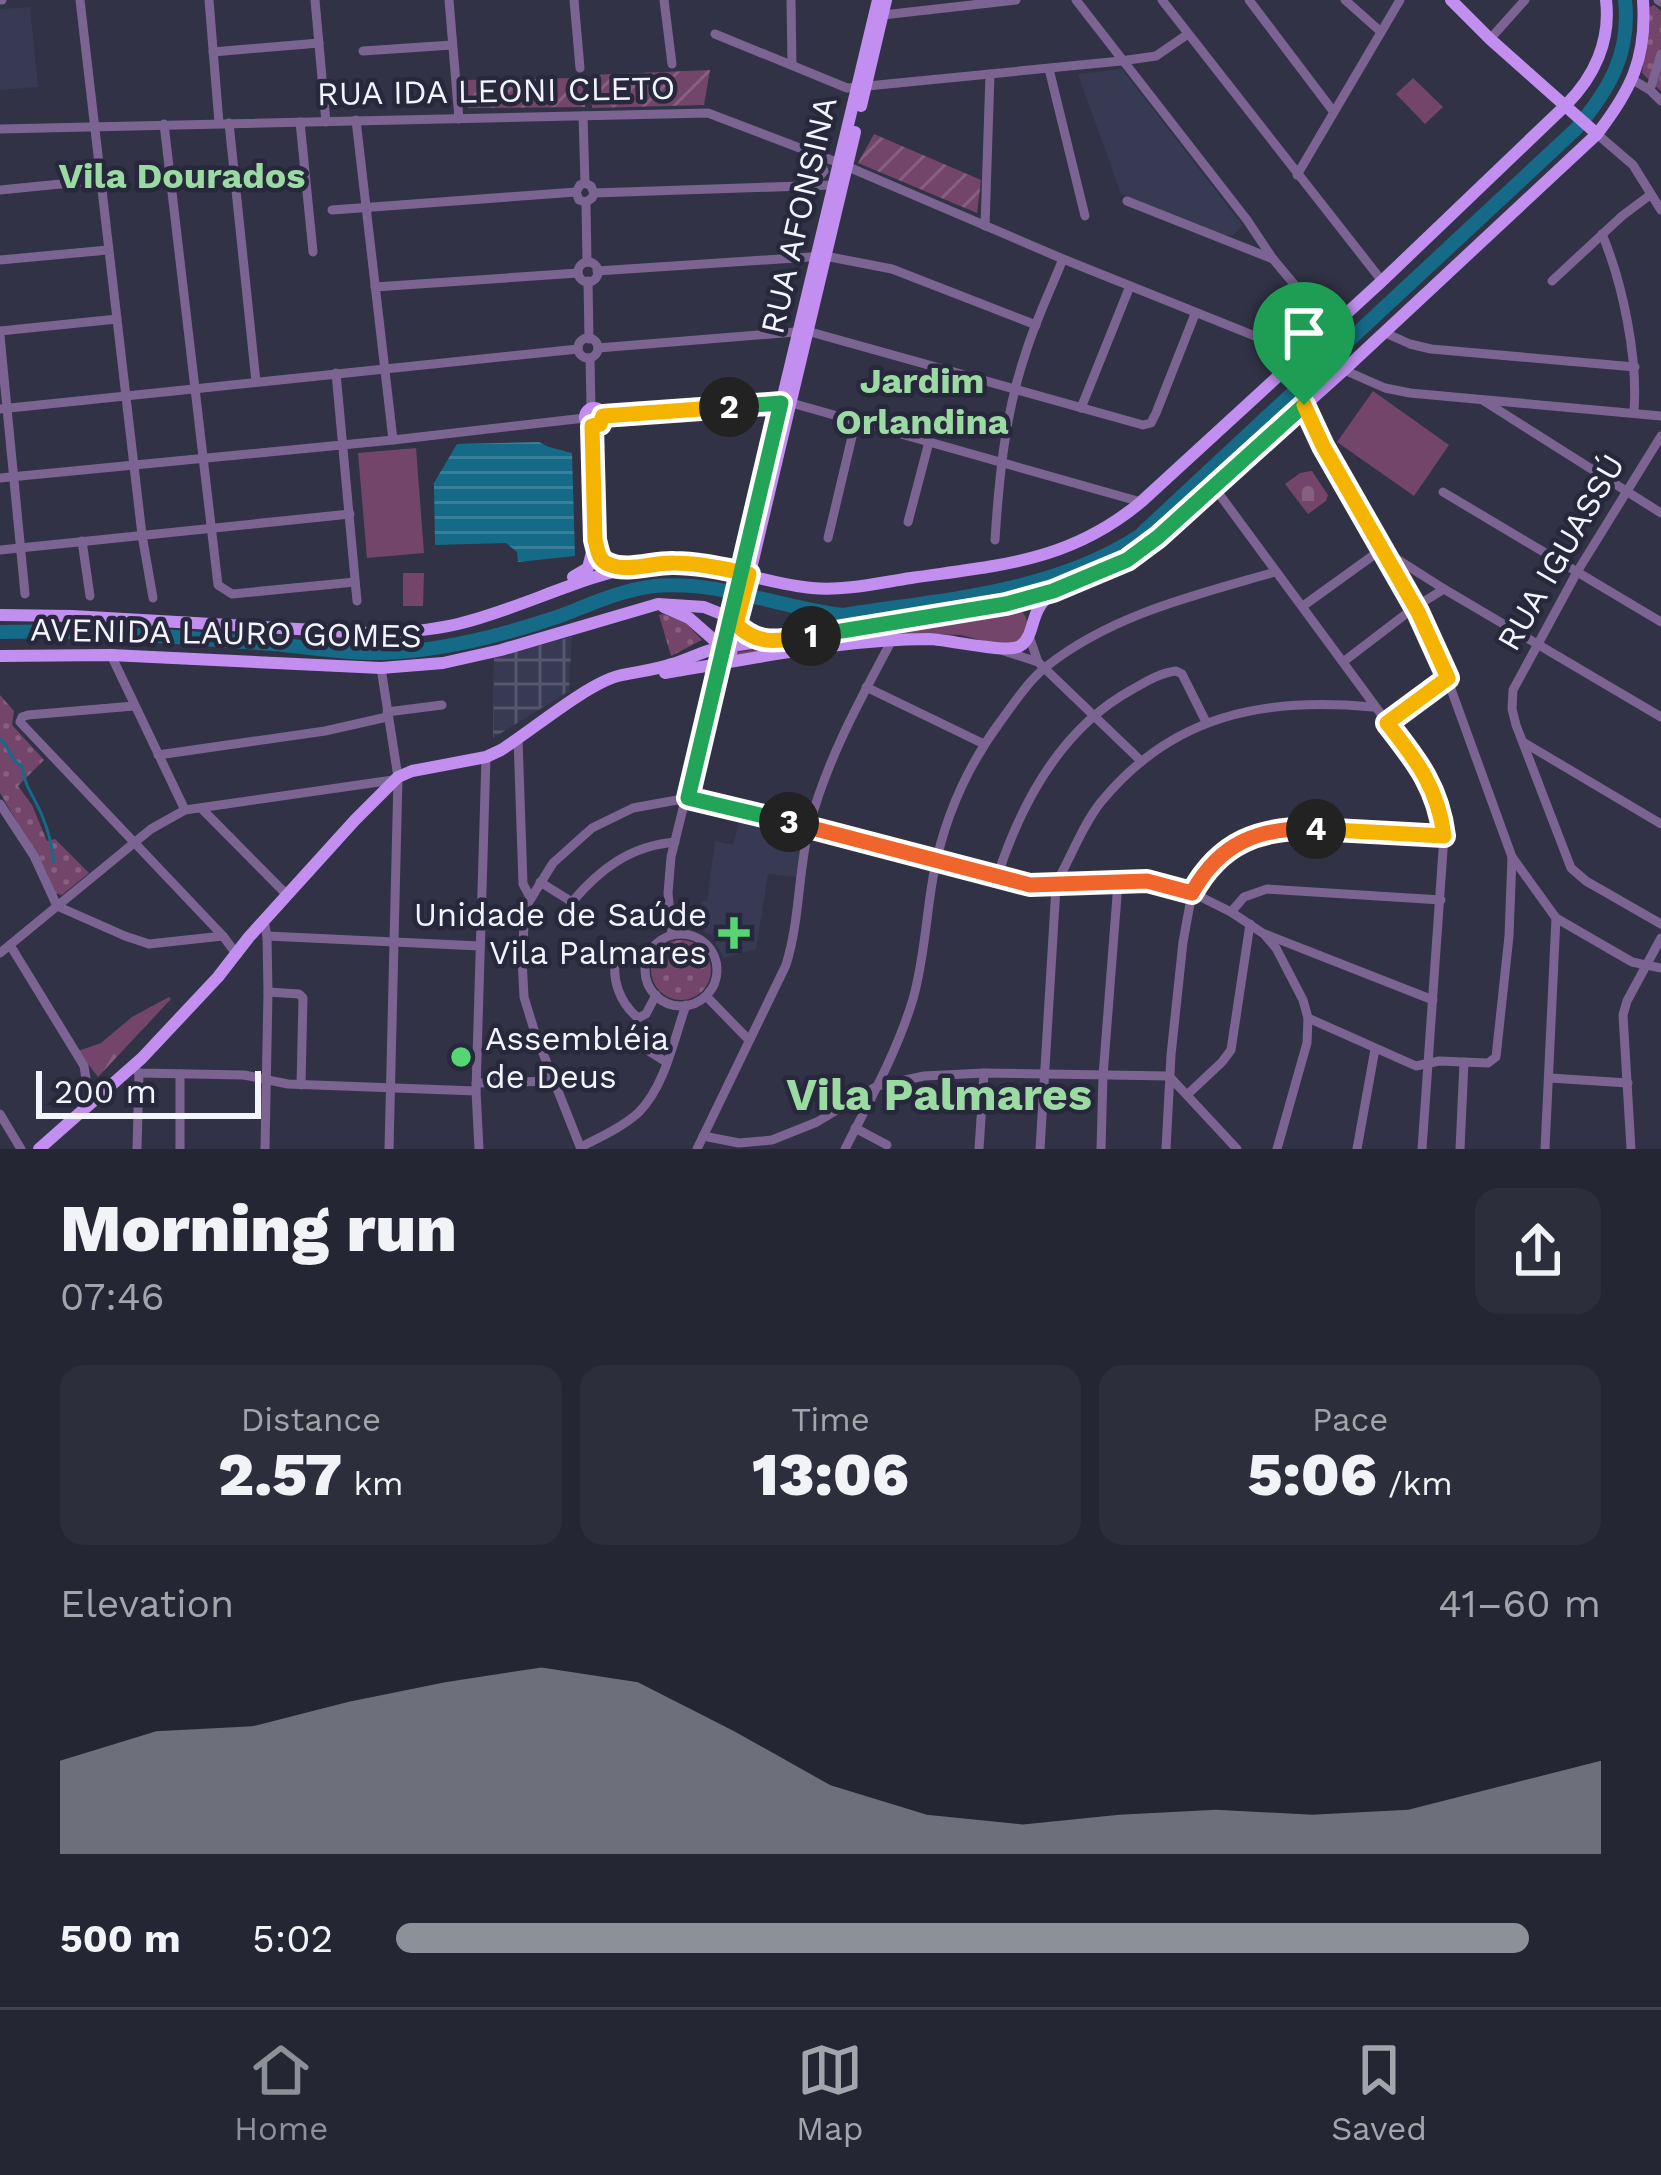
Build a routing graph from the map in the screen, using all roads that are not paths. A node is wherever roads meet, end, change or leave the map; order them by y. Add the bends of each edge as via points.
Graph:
1 (80, 0) edge
2 (209, 0) edge
3 (315, 0) edge
4 (448, 0) edge
5 (574, 0) edge
6 (664, 0) edge
7 (791, 0) edge
8 (882, 0) edge
9 (1016, 0) edge
10 (1076, 0) edge
11 (1162, 0) edge
12 (1249, 0) edge
13 (1345, 0) edge
14 (1400, 0) edge
15 (1451, 0) edge
16 (1525, 0) edge
17 (1606, 0) edge
18 (1643, 0) edge
19 (883, 15) junction
20 (1381, 32) junction
21 (715, 34) dead end
22 (1188, 34) junction
23 (1490, 39) junction
24 (319, 43) junction
25 (452, 45) junction
26 (363, 51) dead end
27 (213, 52) junction
28 (1661, 54) edge
29 (1121, 61) junction
30 (672, 64) dead end
31 (792, 64) junction
32 (580, 68) dead end
33 (1048, 69) junction
34 (990, 74) junction
35 (1633, 80) junction
36 (861, 87) junction
37 (1650, 90) junction
38 (1661, 101) edge
39 (1569, 108) junction
40 (1334, 111) junction
41 (584, 116) junction
42 (459, 119) junction
43 (356, 120) junction
44 (300, 122) junction
45 (326, 122) junction
46 (224, 123) junction
47 (164, 124) junction
48 (95, 127) junction
49 (0, 129) edge
50 (1594, 131) junction
51 (818, 155) junction
52 (842, 165) junction
53 (1298, 175) junction
54 (101, 180) junction
55 (585, 183) junction
56 (833, 185) junction
57 (812, 186) junction
58 (0, 190) edge
59 (576, 192) junction
60 (1650, 194) junction
61 (590, 197) junction
62 (1127, 200) dead end
63 (367, 206) junction
64 (1661, 209) edge
65 (332, 210) dead end
66 (1085, 216) dead end
67 (1247, 220) junction
68 (985, 226) junction
69 (1603, 234) junction
70 (1228, 242) junction
71 (108, 250) junction
72 (314, 252) dead end
73 (820, 257) junction
74 (1064, 259) junction
75 (0, 260) edge
76 (1273, 260) junction
77 (587, 262) junction
78 (597, 271) junction
79 (578, 273) junction
80 (588, 281) junction
81 (1382, 281) junction
82 (1552, 281) dead end
83 (1130, 286) junction
84 (376, 287) junction
85 (1196, 314) junction
86 (1319, 314) dead end
87 (117, 319) junction
88 (1036, 325) junction
89 (802, 331) junction
90 (1383, 332) junction
91 (0, 333) edge
92 (594, 343) junction
93 (1286, 348) dead end
94 (578, 350) junction
95 (590, 358) junction
96 (1635, 367) junction
97 (385, 368) junction
98 (1344, 370) junction
99 (336, 374) junction
100 (256, 382) junction
101 (194, 388) junction
102 (1015, 390) junction
103 (127, 396) junction
104 (1479, 398) junction
105 (785, 402) junction
106 (1304, 405) junction
107 (1081, 408) junction
108 (3, 409) edge
109 (1639, 412) junction
110 (1661, 416) edge
111 (593, 417) junction
112 (856, 420) junction
113 (1660, 437) edge
114 (393, 440) junction
115 (929, 442) junction
116 (344, 445) junction
117 (203, 458) junction
118 (1002, 462) junction
119 (135, 466) junction
120 (6, 477) edge
121 (1214, 487) junction
122 (1626, 491) junction
123 (1443, 492) dead end
124 (1141, 502) junction
125 (1661, 512) edge
126 (350, 514) junction
127 (908, 522) dead end
128 (210, 528) junction
129 (142, 536) junction
130 (828, 538) dead end
131 (595, 540) junction
132 (995, 540) dead end
133 (82, 542) junction
134 (20, 548) junction
135 (1382, 549) junction
136 (0, 550) edge
137 (631, 567) junction
138 (1275, 572) junction
139 (1577, 572) junction
140 (743, 578) junction
141 (356, 582) junction
142 (1444, 589) junction
143 (1053, 591) junction
144 (25, 594) dead end
145 (90, 596) dead end
146 (153, 598) dead end
147 (357, 601) dead end
148 (658, 604) junction
149 (1006, 604) junction
150 (1303, 606) junction
151 (1415, 607) junction
152 (0, 611) edge
153 (735, 613) junction
154 (1033, 620) junction
155 (1661, 622) edge
156 (1029, 636) junction
157 (892, 640) junction
158 (767, 642) junction
159 (1536, 644) junction
160 (726, 646) junction
161 (1004, 651) junction
162 (0, 656) edge
163 (111, 656) junction
164 (724, 662) junction
165 (1343, 662) junction
166 (1041, 664) junction
167 (381, 668) junction
168 (628, 675) junction
169 (1448, 678) junction
170 (866, 687) junction
171 (442, 705) dead end
172 (134, 706) junction
173 (1374, 707) junction
174 (1095, 714) junction
175 (387, 715) junction
176 (1661, 716) edge
177 (1206, 722) junction
178 (1387, 723) junction
179 (518, 739) junction
180 (1523, 742) junction
181 (984, 744) junction
182 (158, 755) junction
183 (486, 757) junction
184 (1141, 761) junction
185 (396, 778) junction
186 (688, 798) junction
187 (0, 804) edge
188 (202, 808) junction
189 (184, 810) junction
190 (1661, 824) edge
191 (809, 826) junction
192 (1444, 836) junction
193 (675, 842) junction
194 (135, 844) junction
195 (1512, 857) junction
196 (937, 862) junction
197 (997, 878) junction
198 (540, 882) junction
199 (1118, 883) junction
200 (1056, 886) junction
201 (1192, 893) junction
202 (287, 895) junction
203 (530, 897) junction
204 (1441, 900) junction
205 (57, 906) junction
206 (1231, 912) junction
207 (1556, 918) junction
208 (1250, 924) junction
209 (1661, 924) edge
210 (266, 928) junction
211 (1264, 934) junction
212 (672, 935) junction
213 (1661, 938) edge
214 (394, 943) junction
215 (10, 945) junction
216 (480, 946) junction
217 (231, 947) junction
218 (0, 953) edge
219 (646, 960) junction
220 (1645, 965) junction
221 (1661, 968) edge
222 (268, 992) junction
223 (656, 995) junction
224 (706, 996) junction
225 (1433, 1000) junction
226 (686, 1005) junction
227 (1308, 1018) junction
228 (749, 1040) junction
229 (624, 1046) dead end
230 (1375, 1049) junction
231 (666, 1062) junction
232 (1428, 1062) junction
233 (1464, 1063) junction
234 (135, 1070) junction
235 (984, 1073) junction
236 (180, 1074) junction
237 (1044, 1076) junction
238 (1103, 1076) junction
239 (1169, 1076) junction
240 (86, 1078) dead end
241 (1550, 1078) junction
242 (266, 1079) junction
243 (554, 1081) junction
244 (1628, 1082) junction
245 (301, 1085) junction
246 (877, 1086) junction
247 (476, 1087) junction
248 (391, 1089) junction
249 (1188, 1094) junction
250 (0, 1114) edge
251 (856, 1128) junction
252 (703, 1136) junction
253 (887, 1145) dead end
254 (581, 1148) edge
255 (25, 1149) edge
256 (39, 1149) edge
257 (137, 1149) edge
258 (180, 1149) edge
259 (265, 1149) edge
260 (280, 1149) edge
261 (389, 1149) edge
262 (479, 1149) edge
263 (697, 1149) edge
264 (845, 1149) edge
265 (979, 1149) edge
266 (1040, 1149) edge
267 (1101, 1149) edge
268 (1166, 1149) edge
269 (1237, 1149) edge
270 (1277, 1149) edge
271 (1357, 1149) edge
272 (1422, 1149) edge
273 (1460, 1149) edge
274 (1545, 1149) edge
275 (1631, 1149) edge

1 - 48 street
2 - 27 street
3 - 24 street
4 - 25 street
5 - 32 street
6 - 30 street
7 - 31 street
8 - 19 main road, RUA AFONSINA
8 - 36 main road, RUA AFONSINA
9 - 19 street
10 - 29 street
11 - 22 street
12 - 40 street
13 - 20 street
14 - 20 street
15 - 23 main road
16 - 23 street
17 - 39 main road, AVENIDA LAURO GOMES via 1598,59
18 - 35 main road
19 - 36 main road, RUA AFONSINA
20 - 40 street
21 - 31 street
22 - 29 street via 1156,56
22 - 53 street
23 - 39 main road
24 - 27 street
24 - 45 street
25 - 26 street
25 - 42 street
27 - 46 street
28 - 37 street
29 - 33 street
29 - 67 street
31 - 36 street
33 - 34 street
33 - 66 street
34 - 36 street
34 - 68 street
35 - 37 street
35 - 50 main road
36 - 52 main road, RUA AFONSINA
37 - 38 street
39 - 50 main road
39 - 81 main road, AVENIDA LAURO GOMES
40 - 53 street
41 - 42 street, RUA IDA LEONI CLETO
41 - 51 street, RUA IDA LEONI CLETO via 708,112
41 - 55 street
42 - 43 street, RUA IDA LEONI CLETO
43 - 45 street, RUA IDA LEONI CLETO
43 - 63 street
44 - 45 street, RUA IDA LEONI CLETO
44 - 46 street, RUA IDA LEONI CLETO
44 - 72 street
46 - 47 street, RUA IDA LEONI CLETO
46 - 100 street
47 - 48 street, RUA IDA LEONI CLETO
47 - 101 street
48 - 49 street, RUA IDA LEONI CLETO
48 - 54 street
50 - 60 street via 1633,165
50 - 90 main road
51 - 52 street, RUA IDA LEONI CLETO
51 - 57 street via 824,171
52 - 56 main road, RUA AFONSINA
52 - 68 street, RUA IDA LEONI CLETO
52 - 73 main road, RUA AFONSINA
53 - 81 street
54 - 58 street
54 - 71 street
55 - 59 street
55 - 61 street
56 - 57 street
56 - 73 main road, RUA AFONSINA
57 - 61 street
59 - 61 street via 579,200
59 - 63 street
60 - 64 street
60 - 69 street
61 - 77 street
62 - 70 street
63 - 65 street
63 - 84 street
67 - 70 street
67 - 76 street
68 - 74 street, RUA IDA LEONI CLETO
69 - 82 street
69 - 96 street
70 - 76 street
71 - 75 street
71 - 87 street
73 - 78 street
73 - 88 street via 892,269
73 - 89 main road, RUA AFONSINA
74 - 83 street, RUA IDA LEONI CLETO
74 - 88 street
76 - 86 street
77 - 78 street
77 - 79 street
78 - 80 street
79 - 80 street
79 - 84 street
80 - 92 street
81 - 124 main road, AVENIDA LAURO GOMES
83 - 85 street, RUA IDA LEONI CLETO
83 - 107 street
84 - 97 street
85 - 93 street, RUA IDA LEONI CLETO
85 - 107 street via 1150,423
87 - 91 street
87 - 103 street
88 - 102 street
89 - 92 street
89 - 102 street
89 - 105 main road, RUA AFONSINA
90 - 96 street via 1431,349
90 - 98 main road
91 - 108 street
92 - 94 street via 581,341
92 - 95 street
94 - 95 street
94 - 97 street
95 - 111 street
96 - 109 street
97 - 99 street
97 - 114 street
98 - 104 street via 1395,391
98 - 106 main road
99 - 100 street
99 - 116 street
100 - 101 street
101 - 103 street
101 - 117 street
102 - 107 street
102 - 118 street
103 - 108 street
103 - 119 street
104 - 109 street
104 - 122 street
105 - 111 main road
105 - 112 street
105 - 140 main road, RUA AFONSINA
106 - 121 main road
106 - 135 street
108 - 120 street
109 - 110 street
109 - 113 street
111 - 114 street
111 - 131 main road
112 - 115 street
112 - 130 street
113 - 122 street, RUA IGUASSÚ
114 - 116 street
115 - 118 street
115 - 127 street
116 - 117 street
116 - 126 street
117 - 119 street
117 - 128 street
118 - 124 street
118 - 132 street
119 - 120 street
119 - 129 street
120 - 134 street
121 - 138 street
121 - 143 main road via 1127,560
122 - 125 street
122 - 139 street, RUA IGUASSÚ
123 - 139 street
124 - 140 main road, AVENIDA LAURO GOMES via 1082,542 1009,563 849,588
126 - 128 street
126 - 141 street
128 - 129 street
128 - 141 street via 218,585 232,594
129 - 133 street
129 - 146 street
131 - 137 main road via 602,561
131 - 152 main road, AVENIDA LAURO GOMES via 588,568 575,577 418,623
133 - 134 street
133 - 145 street
134 - 136 street
134 - 144 street
135 - 142 street
135 - 150 street
135 - 151 street
137 - 140 main road, AVENIDA LAURO GOMES via 680,563
137 - 152 main road, AVENIDA LAURO GOMES via 469,621 403,632
138 - 150 street
138 - 166 street via 1137,614
139 - 155 street
139 - 159 street, RUA IGUASSÚ
140 - 153 main road, RUA AFONSINA
141 - 147 street
142 - 151 street
142 - 159 street
143 - 149 main road
143 - 154 main road
148 - 153 main road, AVENIDA LAURO GOMES
148 - 160 main road
148 - 167 main road, AVENIDA LAURO GOMES via 501,650
149 - 154 main road
149 - 158 main road
150 - 165 street
151 - 165 street
151 - 169 street
153 - 158 main road, AVENIDA LAURO GOMES via 750,637
153 - 160 main road, RUA AFONSINA
154 - 156 main road
156 - 161 main road
156 - 166 street
157 - 161 main road
157 - 164 main road
157 - 170 street
158 - 160 main road
159 - 176 street
159 - 180 street, RUA IGUASSÚ via 1511,699
160 - 164 main road, RUA AFONSINA
160 - 168 main road
161 - 166 street
162 - 163 main road, AVENIDA LAURO GOMES
163 - 167 main road, AVENIDA LAURO GOMES
163 - 172 street
164 - 168 main road
164 - 186 street, RUA AFONSINA
165 - 173 street
166 - 174 street
166 - 181 street
167 - 175 street
168 - 179 main road via 594,687
169 - 178 street
169 - 195 street
170 - 181 street
170 - 191 street
171 - 175 street
172 - 182 street
172 - 194 street via 20,720
173 - 177 street via 1262,708
173 - 178 street
174 - 177 street via 1176,671
174 - 184 street
174 - 197 street via 1035,789
175 - 182 street
175 - 185 street
177 - 184 street
178 - 192 street via 1433,787
179 - 183 main road
179 - 203 street
180 - 190 street
180 - 209 street, RUA IGUASSÚ via 1571,868
181 - 196 street
182 - 189 street
183 - 185 main road
183 - 216 street
184 - 200 street via 1096,810
185 - 188 street
185 - 202 main road
185 - 214 street
186 - 191 street
186 - 193 street, RUA AFONSINA
186 - 198 street via 604,820
187 - 205 street
188 - 189 street
188 - 202 street
189 - 194 street
191 - 196 street
191 - 228 street via 790,950
192 - 201 street via 1276,830 1222,853
192 - 204 street
193 - 198 street via 616,861 572,902
193 - 212 street, RUA AFONSINA
194 - 205 street
194 - 217 street
195 - 207 street
195 - 233 street via 1496,1058
196 - 197 street
196 - 246 street via 918,980
197 - 200 street
198 - 203 street
199 - 200 street
199 - 201 street
199 - 238 street
200 - 237 street
201 - 206 street
201 - 239 street
202 - 210 main road
203 - 243 street via 524,997
204 - 206 street via 1267,889
204 - 225 street
205 - 215 street
205 - 217 street via 149,944
206 - 208 street
207 - 220 street
207 - 241 street
208 - 211 street
208 - 249 street via 1231,1050
210 - 214 street
210 - 217 main road
210 - 222 street
211 - 225 street
211 - 227 street
212 - 219 street
212 - 224 street via 697,937 714,956
213 - 220 street
214 - 216 street
214 - 248 street
215 - 218 street
215 - 240 street
216 - 247 street
217 - 234 main road
217 - 255 main road via 137,1053
219 - 223 street
219 - 223 street via 617,955 616,984 638,1018
220 - 221 street
220 - 244 street via 1623,1016
222 - 242 street
222 - 245 street via 303,998
223 - 226 street
224 - 226 street
224 - 228 street
225 - 232 street
226 - 231 street
227 - 230 street
227 - 270 street
228 - 252 street
229 - 231 street via 633,1041
230 - 232 street via 1416,1066
230 - 271 street
231 - 254 street via 637,1114
232 - 233 street
232 - 272 street
233 - 273 street
234 - 236 street
234 - 256 main road
234 - 257 street
235 - 237 street
235 - 246 street
235 - 265 street
236 - 242 street
236 - 258 street
237 - 238 street
237 - 266 street
238 - 239 street
238 - 267 street
239 - 249 street
239 - 268 street
241 - 244 street
241 - 274 street
242 - 245 street
242 - 259 street
243 - 247 street
243 - 254 street
244 - 275 street
245 - 248 street
246 - 251 street
246 - 252 street via 772,1140
247 - 248 street
247 - 262 street
248 - 261 street
249 - 269 street
250 - 255 street
251 - 253 street
251 - 264 street
252 - 263 street
259 - 260 street

